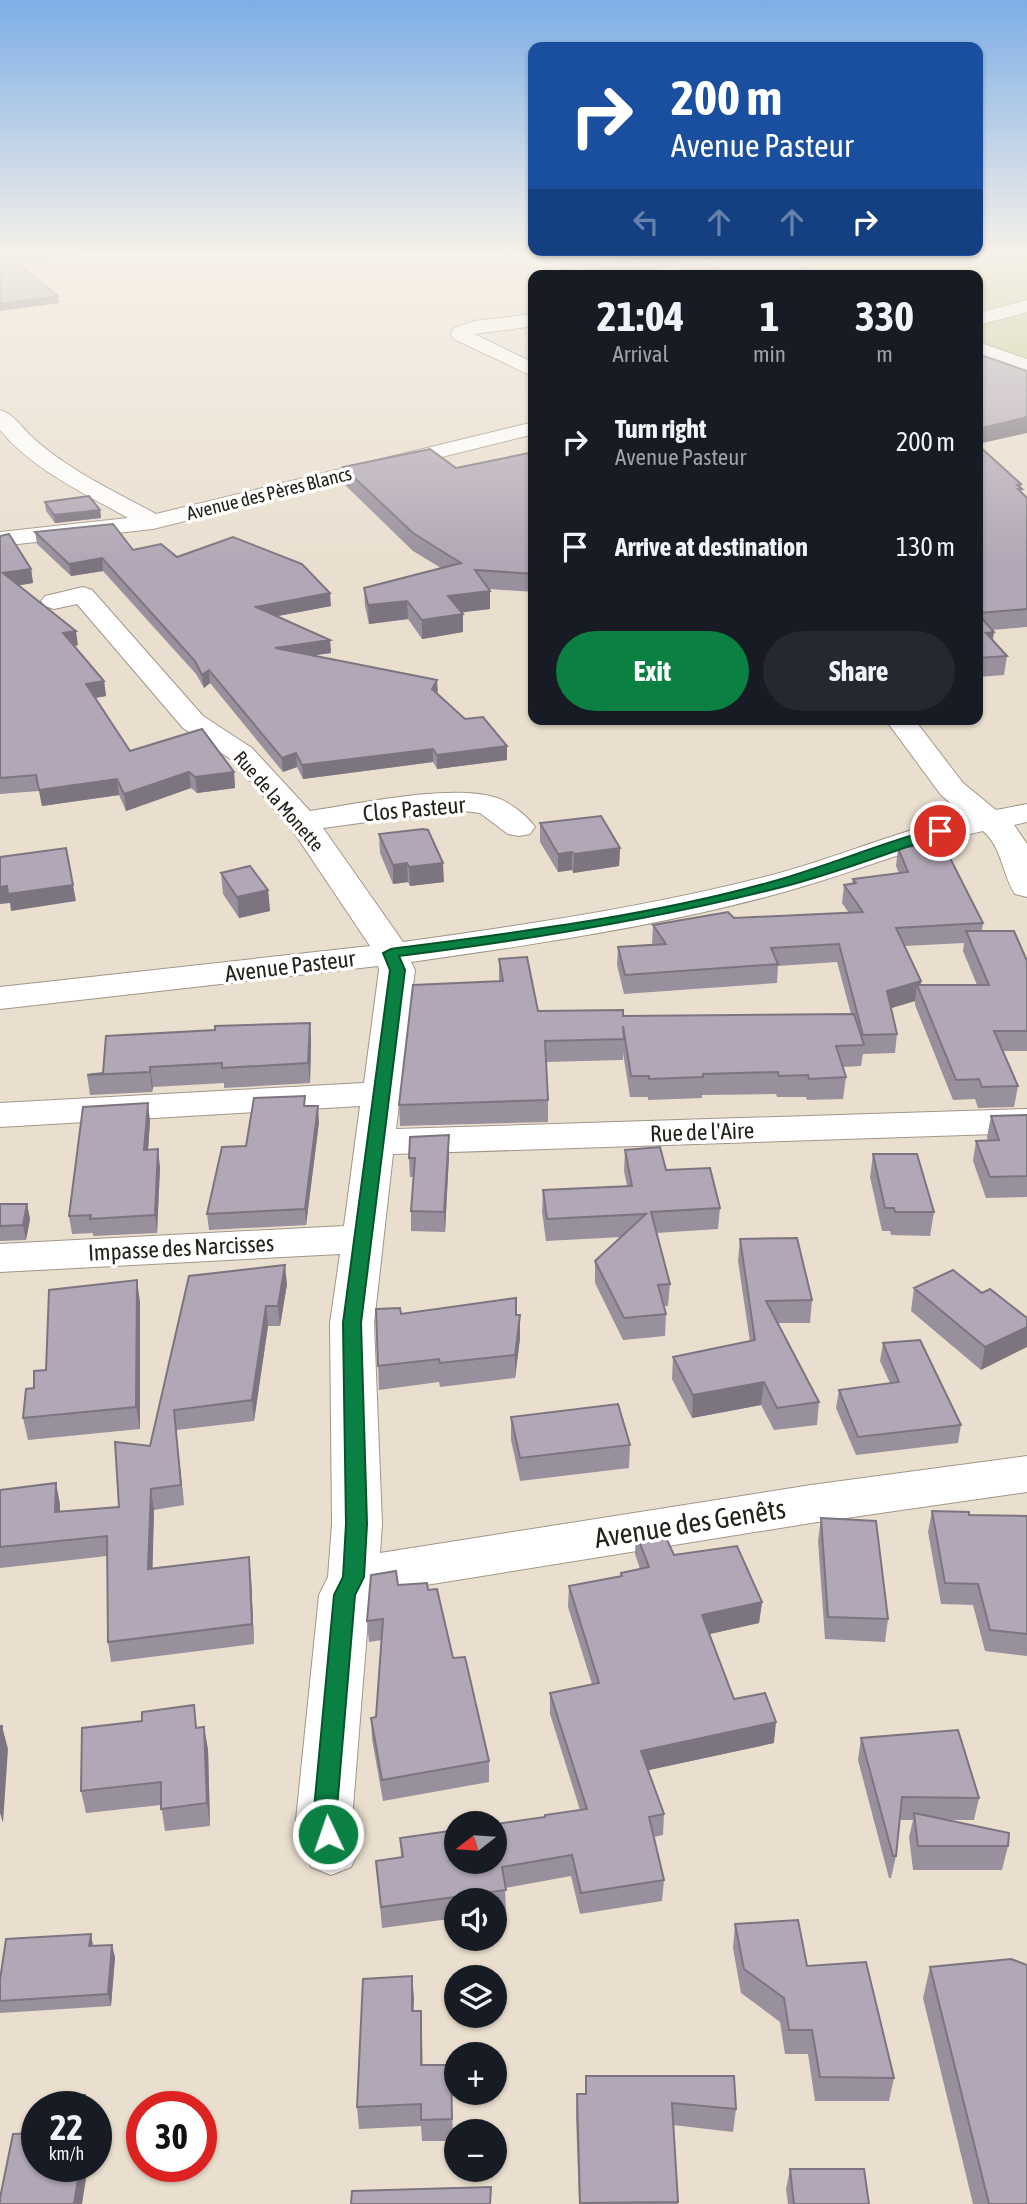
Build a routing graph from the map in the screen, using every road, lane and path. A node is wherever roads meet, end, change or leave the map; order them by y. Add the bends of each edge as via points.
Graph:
1 (503, 356) edge
2 (999, 356) edge
3 (1027, 366) edge
4 (528, 368) edge
5 (0, 416) edge
6 (528, 429) edge
7 (153, 522) junction
8 (0, 538) edge
9 (54, 601) dead end
10 (904, 725) edge
11 (1027, 813) edge
12 (302, 821) junction
13 (991, 821) junction
14 (519, 827) dead end
15 (1027, 887) edge
16 (391, 953) junction
17 (0, 998) edge
18 (382, 1093) junction
19 (0, 1115) edge
20 (1027, 1121) edge
21 (377, 1142) junction
22 (362, 1239) junction
23 (0, 1258) edge
24 (1027, 1474) edge
25 (353, 1577) junction
26 (331, 1849) dead end

1 - 4 street
2 - 3 street
5 - 7 street via 54,465
6 - 7 street, Avenue des Pères Blancs
7 - 8 street, Avenue des Pères Blancs
9 - 12 street, Rue de la Monette via 83,595 194,722 243,754
10 - 13 street via 952,789
11 - 13 street, Avenue Pasteur
12 - 14 street, Clos Pasteur via 456,801 489,805
12 - 16 street, Rue de la Monette
13 - 15 street via 1008,836
13 - 16 street, Avenue Pasteur via 940,831 781,883 668,910
16 - 17 street, Avenue Pasteur
16 - 18 street via 397,970
18 - 19 street
18 - 21 street
20 - 21 street, Rue de l'Aire
21 - 22 street
22 - 23 street, Impasse des Narcisses
22 - 25 street via 352,1323 357,1524
24 - 25 street, Avenue des Genêts
25 - 26 street via 345,1595 324,1820

